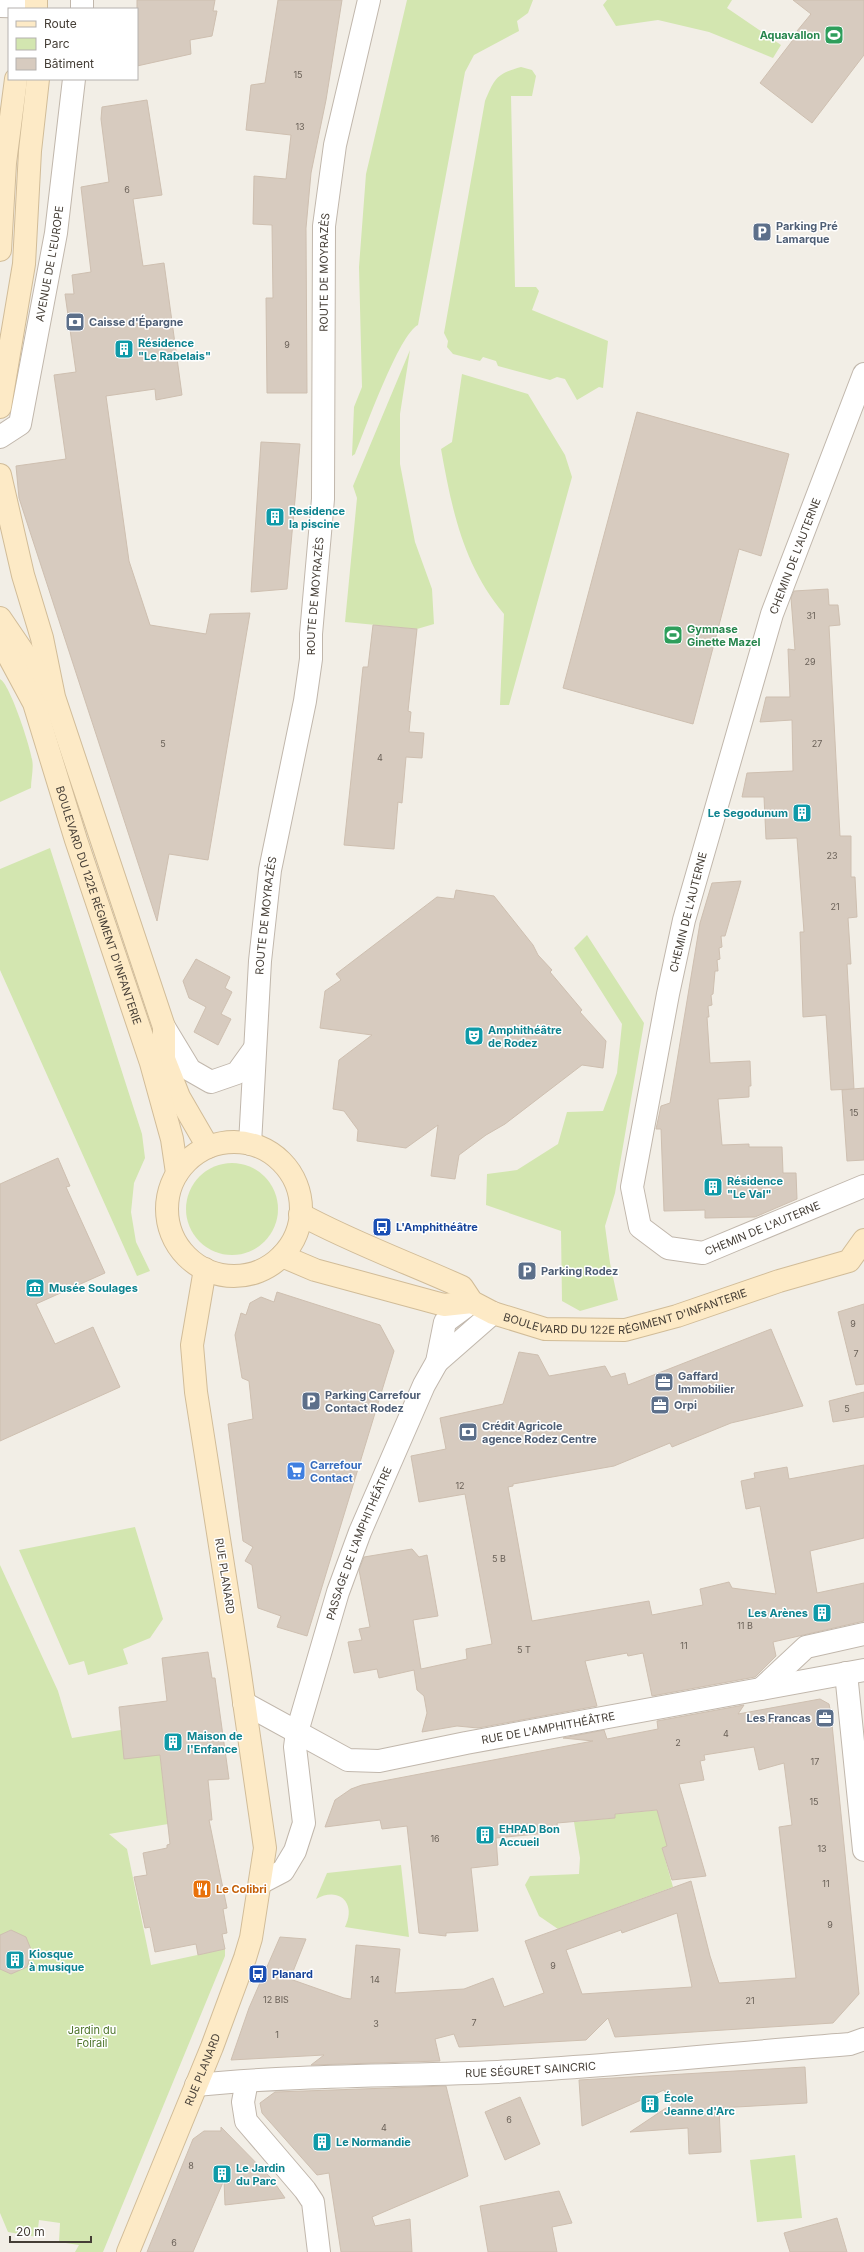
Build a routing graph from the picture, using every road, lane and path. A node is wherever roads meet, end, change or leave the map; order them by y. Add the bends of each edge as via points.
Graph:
1 (369, 0) edge
2 (0, 6) edge
3 (36, 6) edge
4 (16, 80) edge
5 (38, 80) edge
6 (74, 80) edge
7 (5, 163) junction
8 (0, 190) edge
9 (0, 250) edge
10 (24, 264) junction
11 (48, 269) junction
12 (864, 374) edge
13 (0, 407) edge
14 (0, 437) edge
15 (0, 475) edge
16 (0, 618) edge
17 (0, 645) edge
18 (54, 697) junction
19 (164, 1027) junction
20 (255, 1048) junction
21 (250, 1144) junction
22 (208, 1147) junction
23 (177, 1173) junction
24 (864, 1186) edge
25 (300, 1214) junction
26 (861, 1243) edge
27 (282, 1256) junction
28 (205, 1269) junction
29 (438, 1276) junction
30 (414, 1297) junction
31 (472, 1302) junction
32 (493, 1313) junction
33 (437, 1362) junction
34 (864, 1634) edge
35 (855, 1671) edge
36 (761, 1689) junction
37 (244, 1703) junction
38 (297, 1732) junction
39 (864, 1850) edge
40 (260, 1882) junction
41 (864, 2039) edge
42 (246, 2081) junction
43 (196, 2085) junction
44 (128, 2252) edge
45 (319, 2252) edge

1 - 20 street, ROUTE DE MOYRAZÈS via 335,145 324,226 324,499 311,659 305,701 270,870 260,961
2 - 3 street
4 - 7 main road
5 - 10 main road via 30,151
6 - 11 street, AVENUE DE L'EUROPE via 56,233
7 - 8 main road
7 - 9 main road
10 - 11 street
10 - 13 main road
11 - 14 street, AVENUE DE L'EUROPE via 20,424
12 - 24 street, CHEMIN DE L'AUTERNE via 772,614 684,920 632,1187 640,1227 668,1248 703,1253
15 - 18 main road, BOULEVARD DU 122E RÉGIMENT D'INFANTERIE via 23,575 42,638
16 - 18 main road, BOULEVARD DU 122E RÉGIMENT D'INFANTERIE
17 - 23 main road, BOULEVARD DU 122E RÉGIMENT D'INFANTERIE via 6,651 34,704 76,840 151,1063 172,1139
18 - 19 main road, BOULEVARD DU 122E RÉGIMENT D'INFANTERIE
19 - 20 street via 190,1070 211,1082 237,1073
19 - 22 main road, BOULEVARD DU 122E RÉGIMENT D'INFANTERIE via 164,1059 179,1096
20 - 21 street, ROUTE DE MOYRAZÈS
21 - 22 main road via 222,1142
21 - 25 main road via 264,1149 288,1170 298,1191
22 - 23 main road via 196,1153
23 - 28 main road via 170,1188 167,1204 172,1235 188,1257
25 - 27 main road via 298,1229
25 - 29 main road, BOULEVARD DU 122E RÉGIMENT D'INFANTERIE via 332,1231
26 - 32 main road, BOULEVARD DU 122E RÉGIMENT D'INFANTERIE via 842,1249 779,1281 677,1316 625,1330 545,1329
27 - 28 main road via 269,1266 253,1273 226,1275
27 - 30 main road via 315,1270
28 - 37 main road, RUE PLANARD via 192,1344 196,1392
29 - 30 main road
29 - 31 main road, BOULEVARD DU 122E RÉGIMENT D'INFANTERIE via 462,1287
30 - 31 main road via 444,1305
31 - 32 main road, BOULEVARD DU 122E RÉGIMENT D'INFANTERIE
31 - 33 street, PASSAGE DE L'AMPHITHÉÂTRE via 445,1322
32 - 33 street, PASSAGE DE L'AMPHITHÉÂTRE
33 - 38 street, PASSAGE DE L'AMPHITHÉÂTRE via 424,1385 360,1532 338,1592
34 - 36 street via 806,1647
35 - 36 street, RUE DE L'AMPHITHÉÂTRE
35 - 39 street
36 - 38 street, RUE DE L'AMPHITHÉÂTRE via 474,1741 379,1761 348,1760
37 - 38 street, RUE DE L'AMPHITHÉÂTRE
37 - 40 main road, RUE PLANARD via 265,1848
38 - 40 street via 295,1747 304,1823 295,1851 283,1871
40 - 43 main road, RUE PLANARD via 251,1938 245,1958
41 - 42 street, RUE SÉGURET SAINCRIC via 850,2044 627,2064 499,2072
42 - 43 street, RUE SÉGURET SAINCRIC
42 - 45 street via 243,2102 246,2121 313,2202
43 - 44 main road, RUE PLANARD

